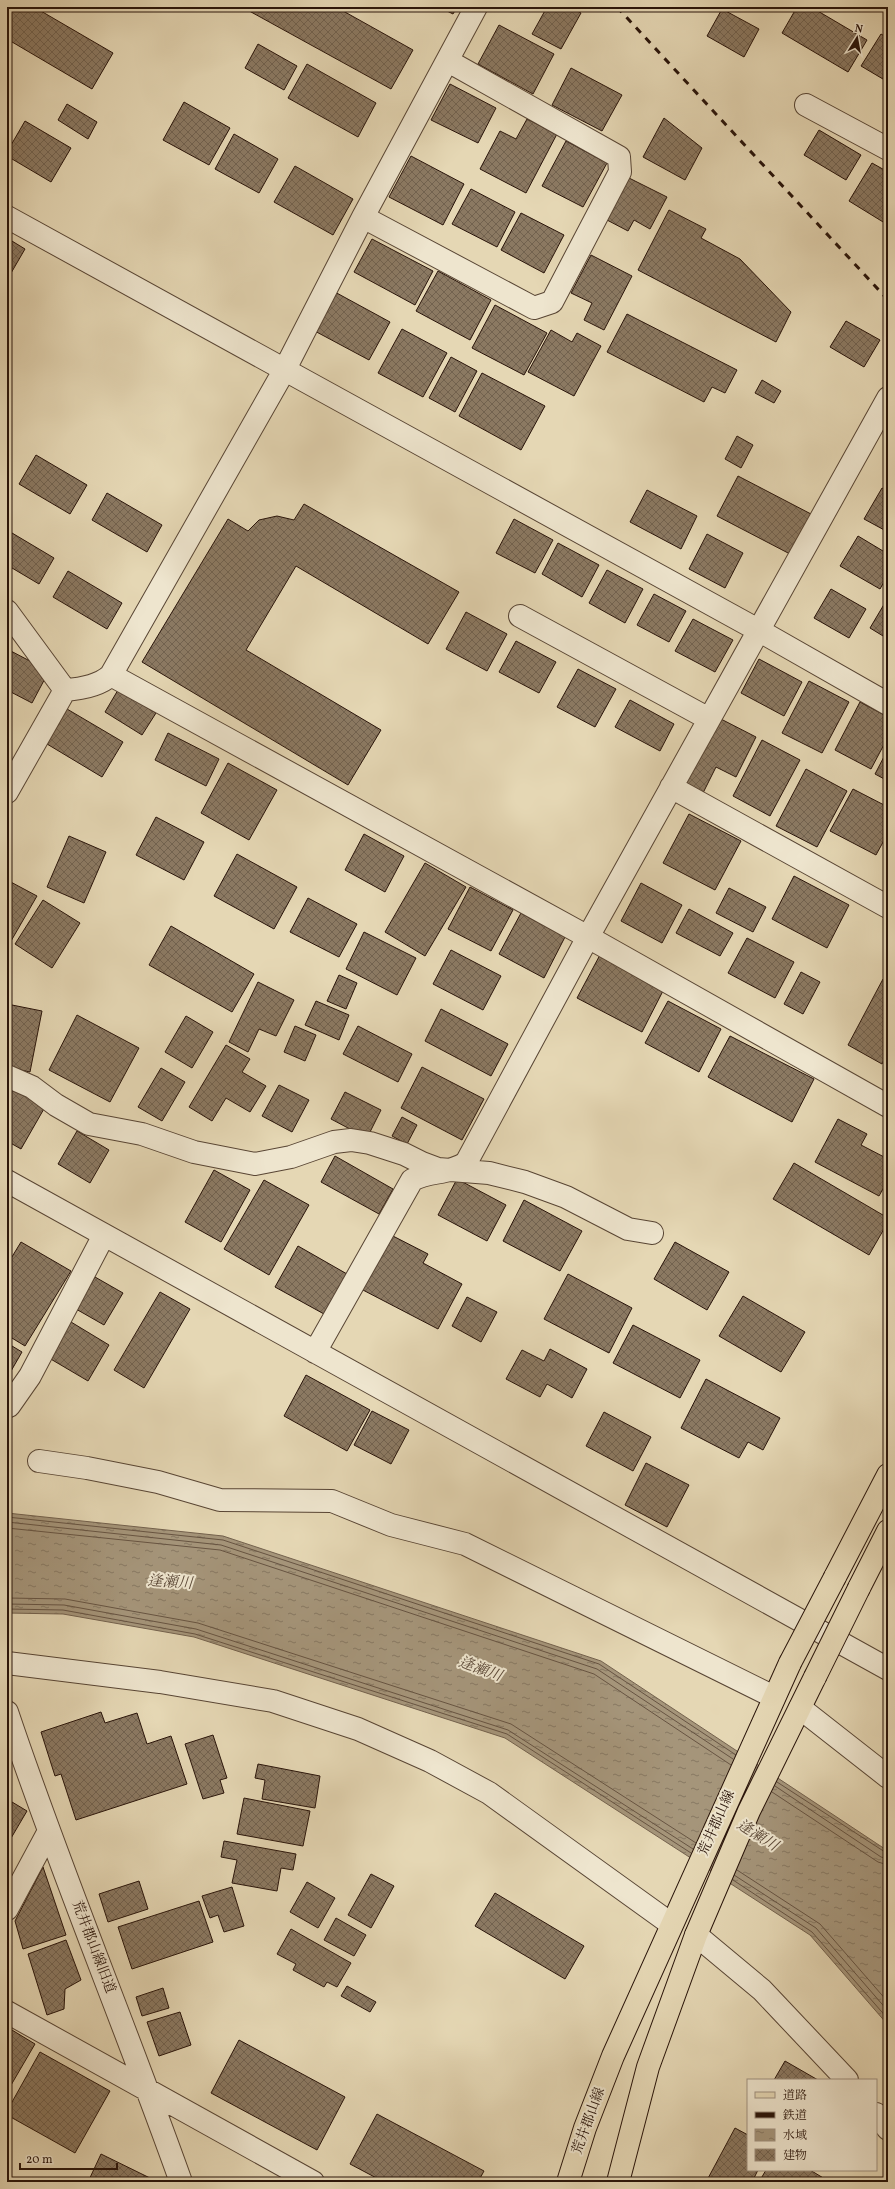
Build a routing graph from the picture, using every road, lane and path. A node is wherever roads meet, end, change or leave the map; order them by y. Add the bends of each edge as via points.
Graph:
1 (476, 7) edge
2 (448, 61) junction
3 (806, 105) dead end
4 (888, 149) edge
5 (7, 217) edge
6 (363, 217) junction
7 (285, 369) junction
8 (888, 398) edge
9 (7, 612) edge
10 (520, 616) dead end
11 (758, 630) junction
12 (111, 675) junction
13 (64, 690) junction
14 (888, 704) edge
15 (709, 719) junction
16 (671, 787) junction
17 (7, 792) edge
18 (888, 908) edge
19 (588, 937) junction
20 (7, 1076) edge
21 (888, 1106) edge
22 (455, 1170) junction
23 (7, 1181) edge
24 (652, 1233) dead end
25 (104, 1235) junction
26 (315, 1352) junction
27 (7, 1405) edge
28 (39, 1462) dead end
29 (888, 1475) edge
30 (888, 1531) edge
31 (7, 1663) edge
32 (888, 1669) edge
33 (770, 1705) junction
34 (7, 1712) edge
35 (795, 1717) junction
36 (888, 1777) edge
37 (49, 1831) junction
38 (7, 1909) edge
39 (672, 1924) junction
40 (696, 1935) junction
41 (7, 2012) edge
42 (846, 2079) edge
43 (148, 2089) junction
44 (877, 2115) edge
45 (888, 2129) edge
46 (181, 2182) edge
47 (313, 2182) edge
48 (568, 2182) edge
49 (618, 2182) edge

1 - 2 street
2 - 6 street
2 - 6 street via 619,157 620,172 552,302 534,308
3 - 4 street
5 - 7 street
6 - 7 street
7 - 11 street
7 - 12 street
8 - 11 street
9 - 13 street
10 - 15 street
11 - 14 street
11 - 15 street
12 - 13 street via 85,687
12 - 19 street
13 - 17 street
15 - 16 street
16 - 18 street
16 - 19 street
19 - 21 street
19 - 22 street via 466,1163
20 - 22 street via 32,1087 56,1105 89,1124 142,1134 177,1148 239,1162 255,1164 334,1142 351,1140 404,1154 438,1169
22 - 24 street via 489,1173 525,1182 566,1197 628,1229
22 - 26 street via 422,1175 412,1180
23 - 25 street
25 - 26 street
25 - 27 street via 30,1376 9,1406
26 - 32 street
28 - 33 street via 87,1468 158,1482 220,1500 332,1501 391,1525 465,1544
29 - 33 main road, 荒井郡山線, bridge
30 - 35 main road, 荒井郡山線, bridge
31 - 39 street via 160,1682 273,1701 358,1729 430,1761 489,1793
33 - 39 main road, 荒井郡山線
34 - 37 street, 荒井郡山線旧道
35 - 36 street
35 - 40 main road, 荒井郡山線 via 750,1811
37 - 38 street
37 - 43 street, 荒井郡山線旧道
39 - 48 main road, 荒井郡山線 via 613,2056 585,2128
40 - 42 street via 762,1990
40 - 49 main road, 荒井郡山線 via 648,2067
41 - 43 street
43 - 46 street, 荒井郡山線旧道
43 - 47 street
44 - 45 street

